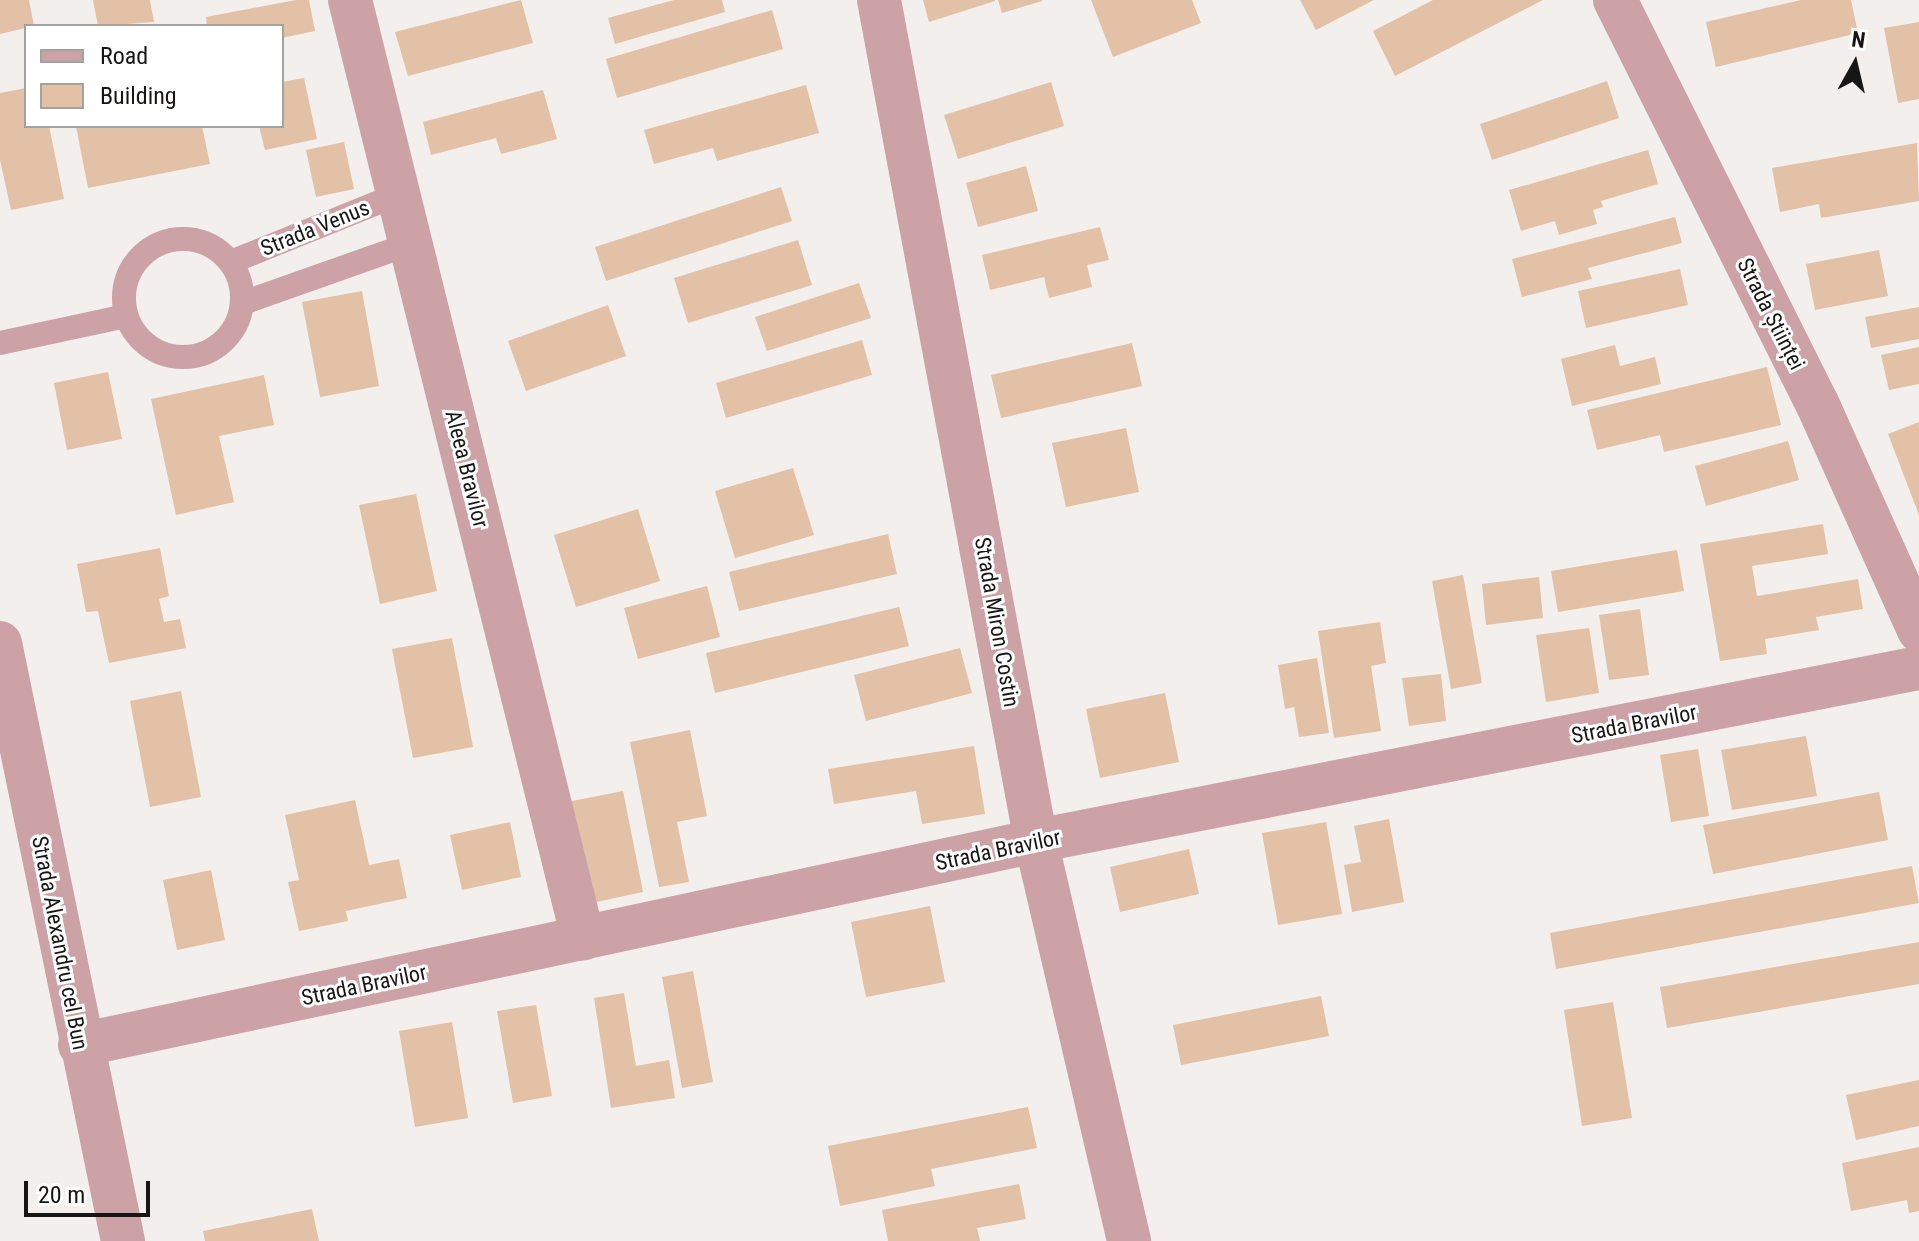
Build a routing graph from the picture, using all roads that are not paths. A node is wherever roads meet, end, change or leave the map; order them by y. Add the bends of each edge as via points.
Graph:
1 (350, 0) edge
2 (879, 0) edge
3 (1615, 0) edge
4 (399, 194) junction
5 (412, 243) junction
6 (231, 262) junction
7 (243, 303) junction
8 (126, 316) junction
9 (0, 343) edge
10 (1919, 630) edge
11 (0, 643) edge
12 (1919, 668) edge
13 (1036, 841) junction
14 (583, 938) junction
15 (80, 1045) junction
16 (123, 1241) edge
17 (1129, 1241) edge

1 - 4 street, Aleea Bravilor
2 - 13 street, Strada Miron Costin
3 - 10 street, Strada Științei via 1817,403
4 - 5 street, Aleea Bravilor
4 - 6 lane, Strada Venus
5 - 7 lane, Strada Venus
5 - 14 street, Aleea Bravilor
6 - 7 lane, Strada Venus
6 - 8 lane via 208,244 188,239 153,246 126,277
7 - 8 lane via 220,346 180,358 142,341
8 - 9 lane
11 - 15 street, Strada Alexandru cel Bun
12 - 13 street, Strada Bravilor
13 - 14 street, Strada Bravilor
13 - 17 street, Strada Miron Costin
14 - 15 street, Strada Bravilor
15 - 16 street, Strada Alexandru cel Bun

